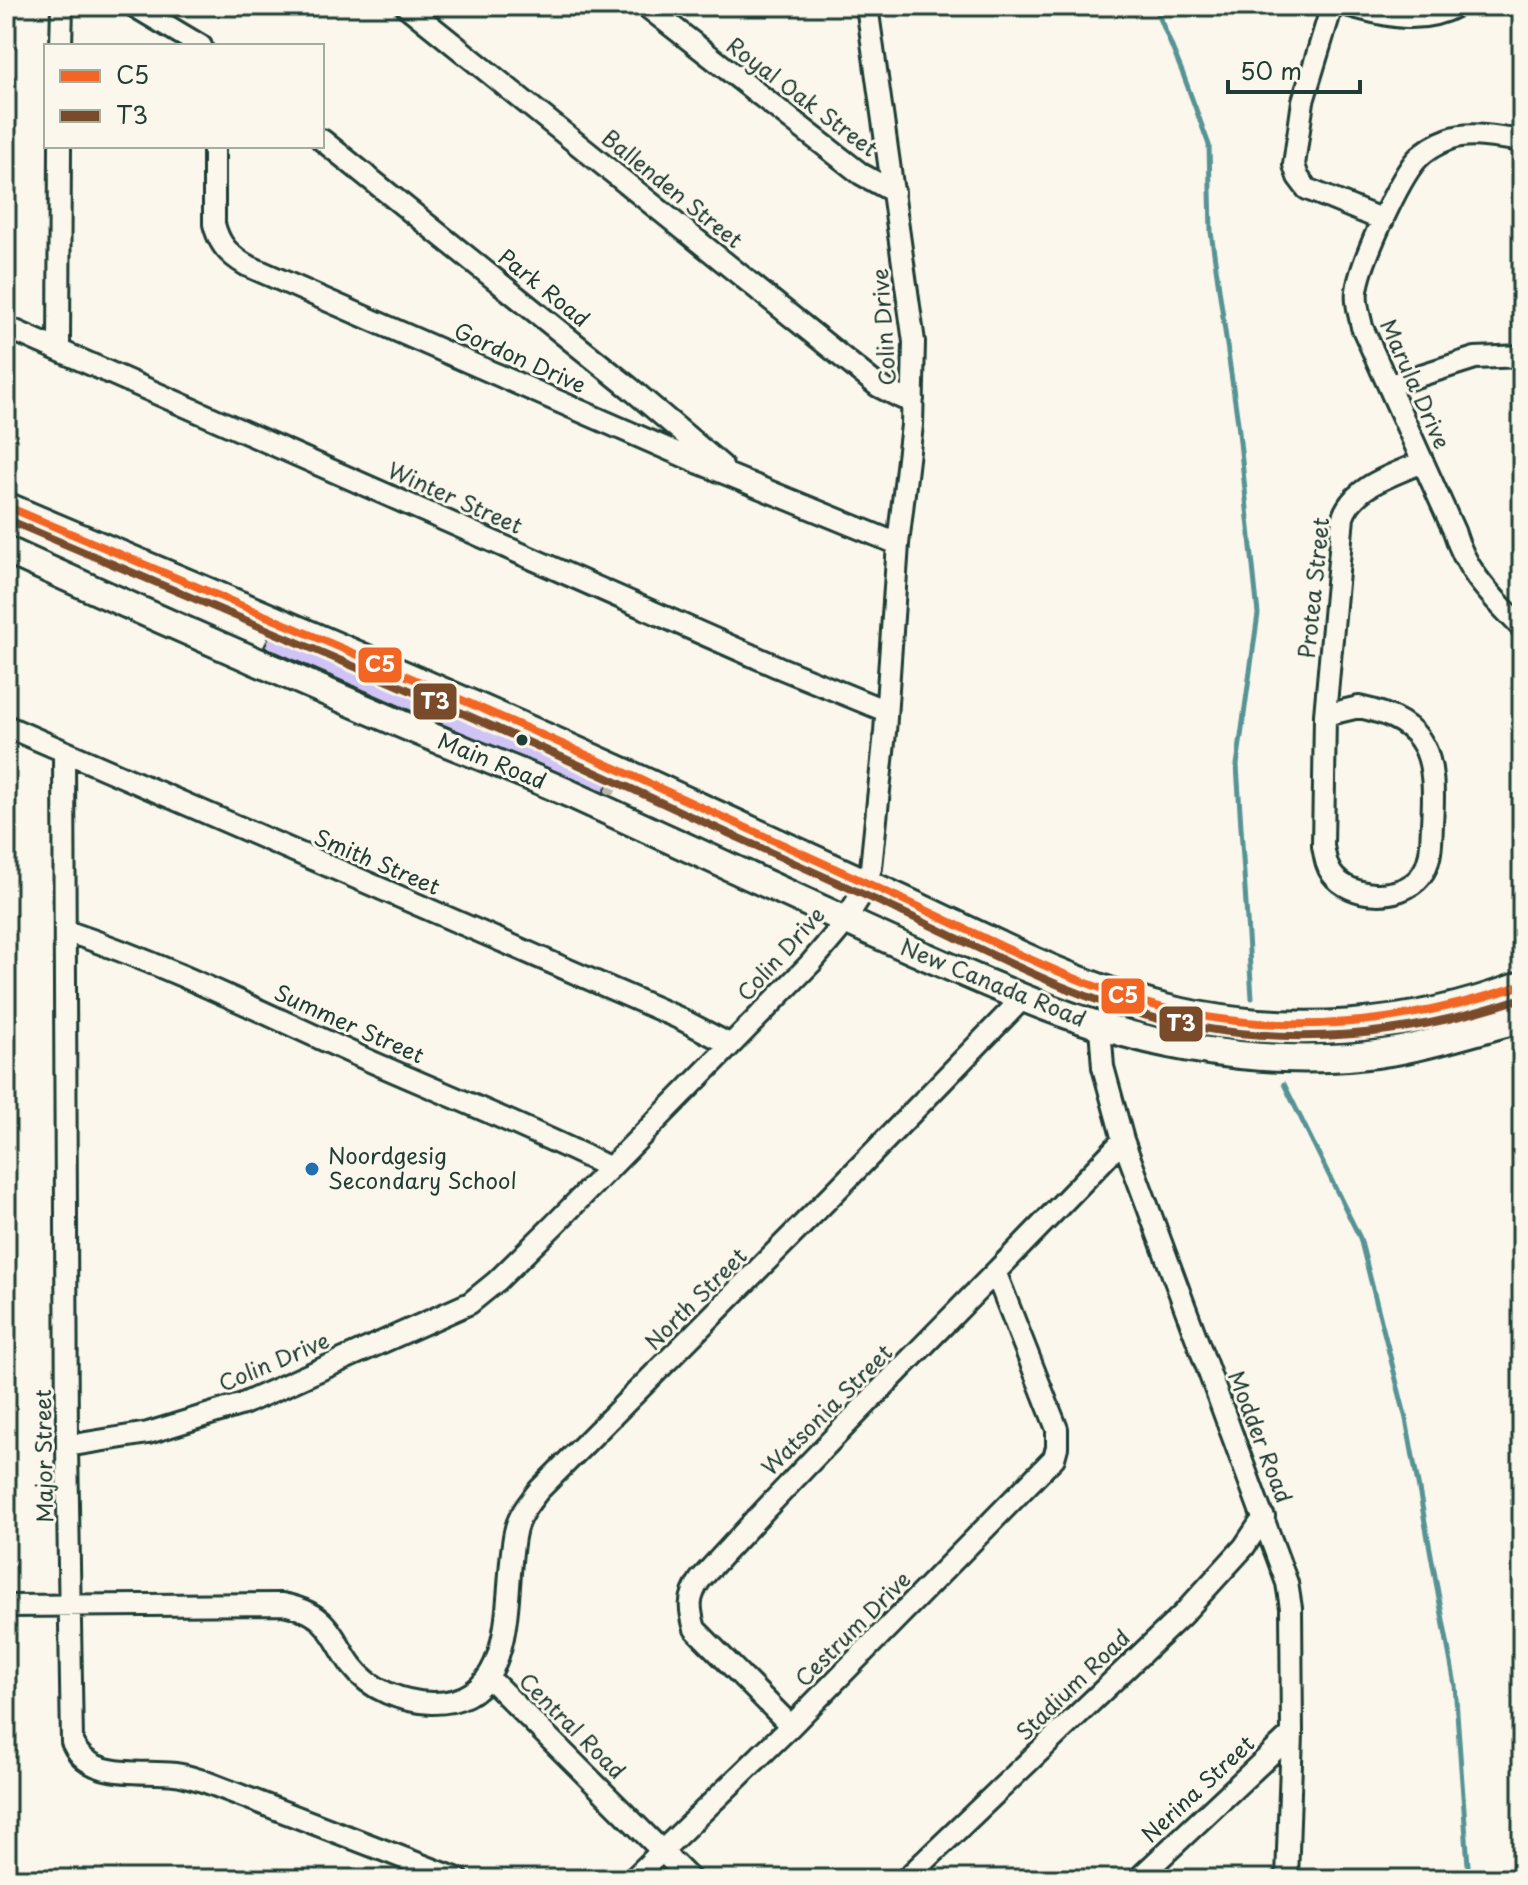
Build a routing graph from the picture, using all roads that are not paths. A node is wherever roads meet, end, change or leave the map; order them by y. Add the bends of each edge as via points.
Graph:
1 (62, 6) edge
2 (134, 6) edge
3 (406, 6) edge
4 (646, 6) edge
5 (867, 6) edge
6 (1332, 6) edge
7 (1350, 6) edge
8 (1456, 6) edge
9 (61, 44) edge
10 (198, 44) edge
11 (1522, 141) edge
12 (324, 142) edge
13 (60, 148) edge
14 (214, 148) edge
15 (894, 192) junction
16 (1383, 220) junction
17 (6, 327) edge
18 (59, 349) junction
19 (1522, 356) edge
20 (1390, 385) junction
21 (913, 399) junction
22 (1422, 462) junction
23 (734, 476) junction
24 (6, 506) edge
25 (898, 544) junction
26 (6, 550) edge
27 (1522, 628) edge
28 (886, 711) junction
29 (1325, 715) junction
30 (6, 726) edge
31 (64, 752) junction
32 (866, 882) junction
33 (844, 920) junction
34 (66, 931) junction
35 (1522, 985) edge
36 (1023, 998) junction
37 (1522, 1018) edge
38 (1100, 1027) junction
39 (729, 1044) junction
40 (1123, 1140) junction
41 (610, 1168) junction
42 (996, 1274) junction
43 (67, 1446) junction
44 (1264, 1517) junction
45 (71, 1605) junction
46 (6, 1606) edge
47 (489, 1678) junction
48 (791, 1726) junction
49 (1292, 1734) junction
50 (662, 1852) junction
51 (458, 1879) edge
52 (633, 1879) edge
53 (690, 1879) edge
54 (906, 1879) edge
55 (1138, 1879) edge
56 (1287, 1879) edge

1 - 9 street
2 - 10 street
3 - 21 street, Ballenden Street via 878,386
4 - 15 street, Royal Oak Street via 861,174
5 - 15 street, Colin Drive
6 - 16 street via 1303,101 1294,165 1307,189
7 - 8 street via 1403,18
11 - 16 street, Marula Drive via 1462,136 1434,147 1411,167
12 - 23 street, Park Road
13 - 18 street
14 - 23 street, Gordon Drive via 214,224 222,246 239,261
15 - 21 street, Colin Drive via 914,342
16 - 20 street, Marula Drive via 1356,296 1362,327
17 - 18 street, Winter Street
18 - 28 street, Winter Street
19 - 20 street via 1475,358
20 - 22 street, Marula Drive
21 - 25 street, Colin Drive
22 - 27 street, Marula Drive via 1469,569
22 - 29 street, Protea Street via 1369,486 1346,507
23 - 25 street, Gordon Drive
24 - 32 main road, Main Road via 614,767
25 - 28 street, Colin Drive
26 - 33 main road, Main Road via 571,794
28 - 32 street, Colin Drive
29 - 29 street, Protea Street via 1327,864 1351,889 1370,894 1411,886 1430,855 1433,768 1428,752 1410,729 1379,711 1359,707
30 - 31 street, Smith Street
31 - 34 street, Major Street
31 - 39 street, Smith Street
32 - 33 street, Colin Drive
32 - 35 main road, New Canada Road via 1090,983 1177,1011 1315,1026 1378,1023
33 - 36 main road, New Canada Road
33 - 39 street, Colin Drive via 820,953
34 - 41 street, Summer Street via 201,982
34 - 43 street, Major Street
36 - 38 main road, New Canada Road
36 - 47 street, North Street via 539,1490 515,1529 502,1637
37 - 38 main road, New Canada Road via 1420,1046 1331,1057 1169,1044
38 - 40 street, Modder Road via 1103,1067
39 - 41 street, Colin Drive
40 - 42 street, Watsonia Street
40 - 44 street, Modder Road
41 - 43 street, Colin Drive via 470,1303 243,1404 148,1433
42 - 48 street, Cestrum Drive via 1057,1429 1050,1465
42 - 48 street, Watsonia Street via 774,1498 692,1592 689,1607 695,1629
43 - 45 street, Major Street
44 - 49 street, Modder Road via 1281,1560 1291,1608
44 - 54 street, Stadium Road via 1182,1615
45 - 46 street, Central Road
45 - 47 street, Central Road via 282,1604 315,1615 366,1682 390,1694 447,1703 466,1698
45 - 51 street, Major Street via 72,1742 78,1756 108,1771 177,1774 206,1782
47 - 50 street, Central Road
48 - 50 street, Cestrum Drive
49 - 55 street, Nerina Street
49 - 56 street, Modder Road
50 - 52 street
50 - 53 street, Central Road

